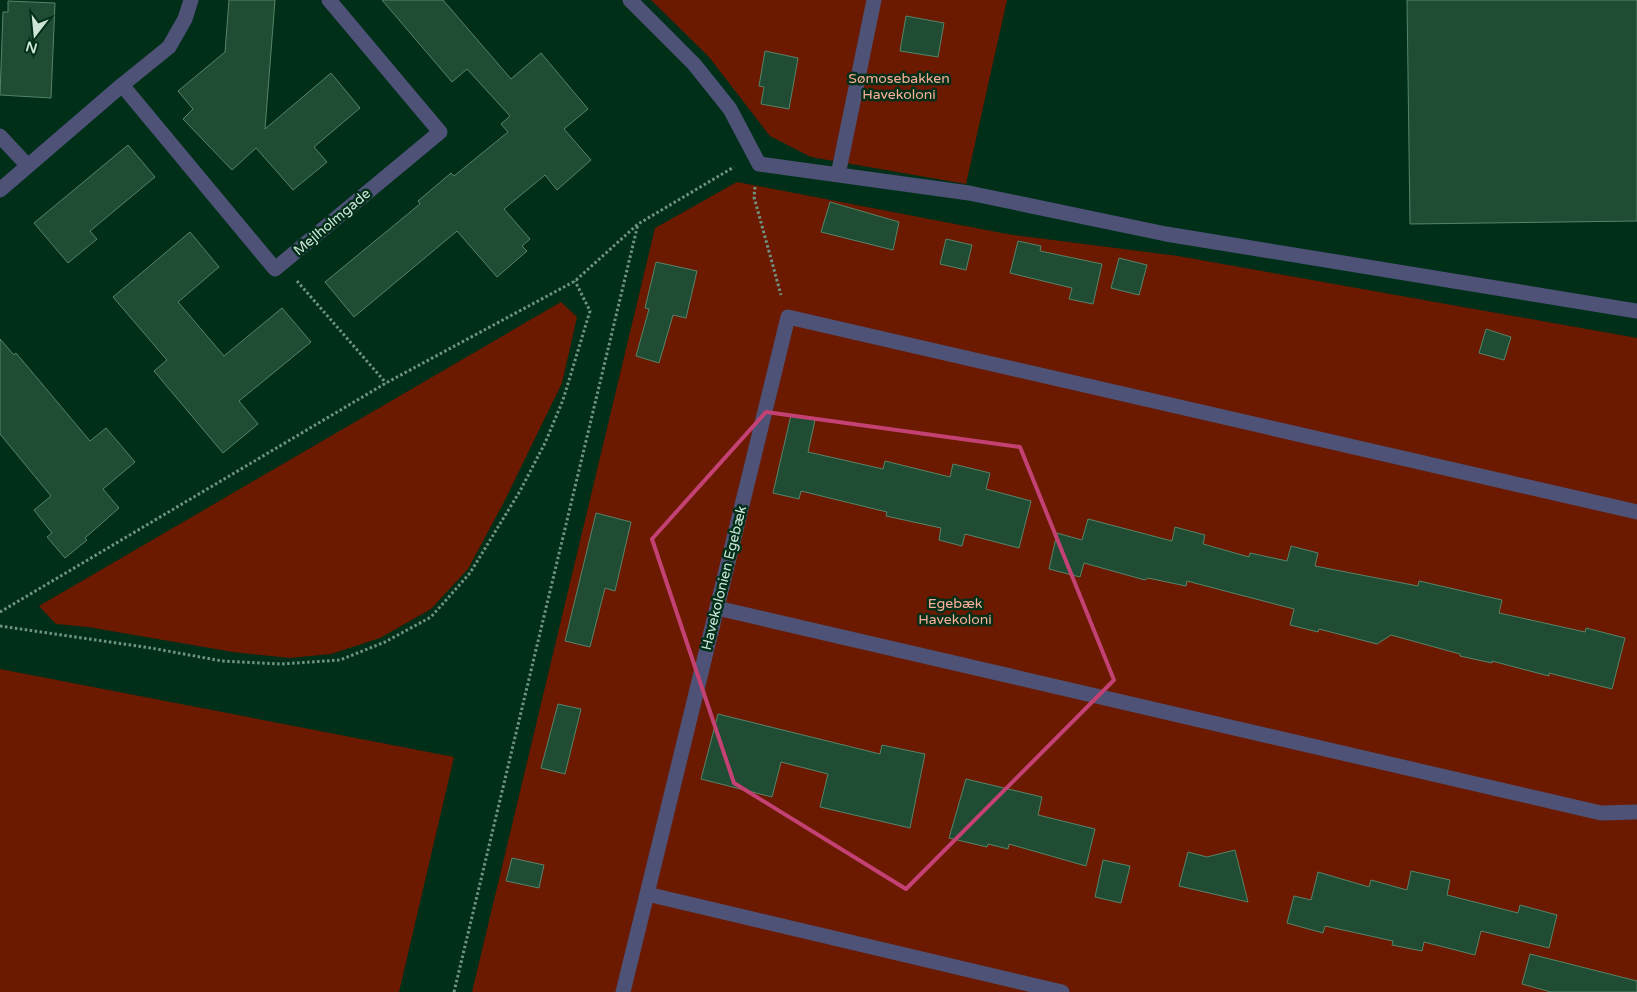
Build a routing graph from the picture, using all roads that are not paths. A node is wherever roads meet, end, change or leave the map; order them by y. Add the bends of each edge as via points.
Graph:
1 (191, 0) edge
2 (329, 0) edge
3 (630, 0) edge
4 (874, 0) edge
5 (122, 85) junction
6 (0, 136) edge
7 (28, 166) junction
8 (838, 175) junction
9 (0, 190) edge
10 (1637, 311) edge
11 (1637, 512) edge
12 (717, 608) junction
13 (1637, 812) edge
14 (647, 894) junction
15 (623, 992) edge
16 (1062, 992) edge

1 - 5 street via 185,19 169,46
2 - 5 street, Mejlholmgade via 440,132 276,269
3 - 8 street via 694,64 730,109 759,164
4 - 8 street
5 - 7 street
6 - 7 street
7 - 9 street
8 - 10 street via 969,193 1166,234
11 - 12 street, Havekolonien Egebæk via 788,317
12 - 13 street via 1601,813
12 - 14 street, Havekolonien Egebæk
14 - 15 street, Havekolonien Egebæk
14 - 16 street

